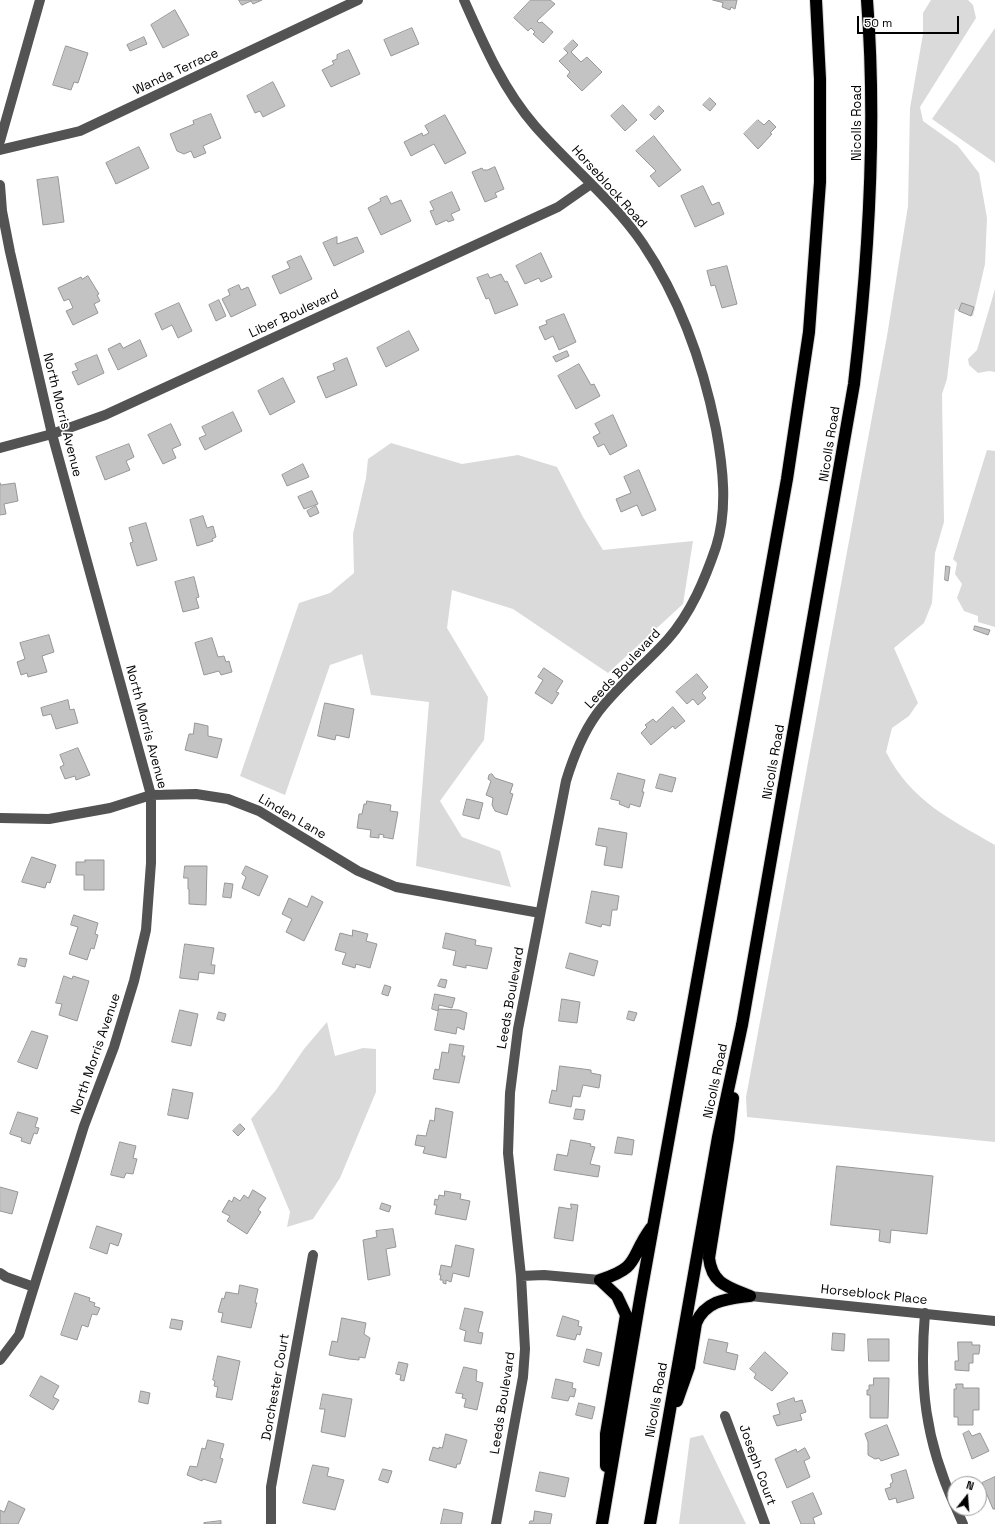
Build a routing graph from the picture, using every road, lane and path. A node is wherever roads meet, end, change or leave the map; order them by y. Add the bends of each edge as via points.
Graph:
1 (40, 0) edge
2 (358, 0) edge
3 (464, 0) edge
4 (816, 0) edge
5 (867, 0) edge
6 (0, 141) edge
7 (0, 150) edge
8 (591, 184) junction
9 (0, 186) edge
10 (52, 434) junction
11 (0, 448) edge
12 (721, 524) joint
13 (151, 795) junction
14 (0, 818) edge
15 (540, 913) junction
16 (742, 1025) junction
17 (654, 1224) junction
18 (313, 1255) dead end
19 (0, 1273) edge
20 (522, 1276) junction
21 (600, 1280) junction
22 (34, 1288) junction
23 (750, 1296) junction
24 (925, 1313) junction
25 (995, 1321) edge
26 (0, 1360) edge
27 (725, 1416) dead end
28 (664, 1440) junction
29 (947, 1485) edge
30 (605, 1504) junction
31 (271, 1524) edge
32 (496, 1524) edge
33 (602, 1524) edge
34 (650, 1524) edge
35 (765, 1524) edge

1 - 6 street
2 - 7 street, Wanda Terrace via 80,131
3 - 8 street, Horseblock Road via 505,85 535,126
4 - 17 highway via 820,79 820,182 810,332 791,458
5 - 16 highway, Nicolls Road via 871,184 858,347 846,433
8 - 10 street, Liber Boulevard via 558,208 105,415
8 - 12 street, Horseblock Road via 626,221 642,243 674,296 685,324 706,385 718,444 723,486
9 - 10 street, North Morris Avenue via 10,252
10 - 11 street, Liber Boulevard
10 - 13 street, North Morris Avenue
12 - 15 street, Leeds Boulevard via 706,574 680,624 597,714 577,748 566,782
13 - 14 street, Linden Lane via 110,808 49,819
13 - 15 street, Linden Lane via 196,794 228,799 259,810 358,871 396,887
13 - 22 street, North Morris Avenue via 151,863 146,930 134,981 114,1047 84,1126
15 - 20 street, Leeds Boulevard via 512,1067 508,1120 508,1153
16 - 23 highway via 728,1139 709,1258 712,1272 721,1283
16 - 28 highway, Nicolls Road via 718,1137
17 - 21 highway via 630,1265 619,1274
17 - 30 highway
18 - 31 street, Dorchester Court via 271,1487
19 - 22 street
20 - 21 street via 544,1275
20 - 32 street, Leeds Boulevard via 525,1342 523,1377
21 - 30 highway via 617,1296 626,1315 606,1434
22 - 26 street, North Morris Avenue via 19,1335
23 - 24 street, Horseblock Place
23 - 28 highway via 715,1302 699,1317 689,1367
24 - 25 street, Horseblock Place
24 - 29 street via 924,1401 933,1446
27 - 35 street, Joseph Court
28 - 34 highway, Nicolls Road
30 - 33 highway

